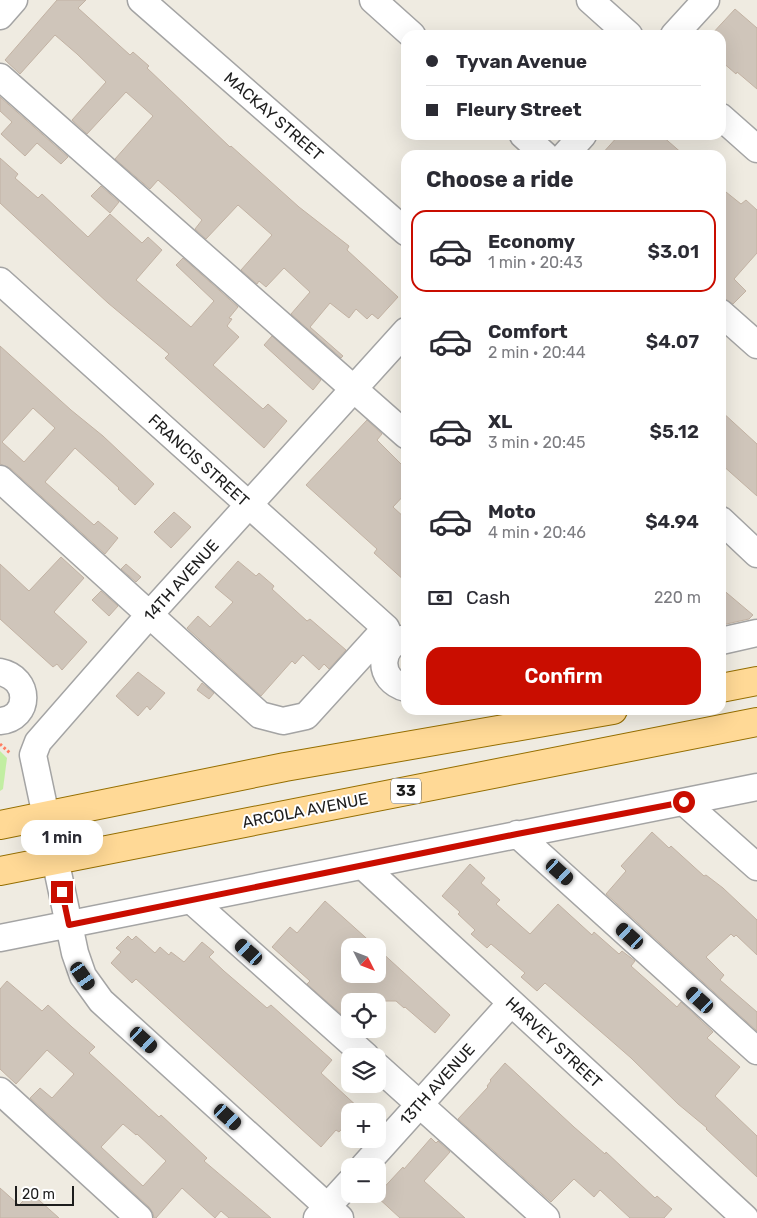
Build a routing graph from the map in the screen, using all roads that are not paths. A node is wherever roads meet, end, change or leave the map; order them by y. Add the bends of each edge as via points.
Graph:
1 (14, 0) edge
2 (141, 0) edge
3 (373, 0) edge
4 (590, 0) edge
5 (706, 0) edge
6 (0, 16) edge
7 (406, 30) edge
8 (623, 30) edge
9 (679, 30) edge
10 (0, 77) edge
11 (726, 121) edge
12 (528, 140) edge
13 (578, 140) edge
14 (757, 149) edge
15 (540, 150) edge
16 (570, 150) edge
17 (401, 228) edge
18 (0, 281) edge
19 (726, 317) edge
20 (401, 337) edge
21 (757, 345) edge
22 (355, 388) junction
23 (401, 429) edge
24 (0, 479) edge
25 (250, 505) junction
26 (726, 525) edge
27 (757, 554) edge
28 (150, 614) junction
29 (757, 633) edge
30 (395, 636) edge
31 (726, 640) edge
32 (0, 672) edge
33 (757, 681) edge
34 (401, 687) edge
35 (726, 687) edge
36 (584, 715) edge
37 (0, 721) edge
38 (757, 722) edge
39 (757, 787) edge
40 (684, 802) junction
41 (47, 816) junction
42 (0, 825) edge
43 (517, 834) junction
44 (55, 859) junction
45 (363, 866) junction
46 (757, 867) edge
47 (0, 871) edge
48 (190, 900) junction
49 (69, 925) junction
50 (0, 938) edge
51 (511, 1003) junction
52 (357, 1048) edge
53 (757, 1051) edge
54 (386, 1073) edge
55 (0, 1090) edge
56 (420, 1104) junction
57 (371, 1158) edge
58 (341, 1195) edge
59 (328, 1214) edge
60 (139, 1218) edge
61 (546, 1218) edge
62 (745, 1218) edge

1 - 6 street
2 - 17 street, MACKAY STREET
3 - 7 street
4 - 8 street
5 - 9 street
10 - 22 street
11 - 14 street
12 - 15 street
13 - 16 street
18 - 25 street, FRANCIS STREET
19 - 21 street
20 - 22 street, 14TH AVENUE
22 - 23 street
22 - 25 street, 14TH AVENUE
24 - 28 street
25 - 28 street, 14TH AVENUE
25 - 30 street, FRANCIS STREET
26 - 27 street
28 - 30 street via 260,715 283,721 306,716
28 - 41 street, 14TH AVENUE via 38,742 32,755
29 - 31 street
30 - 34 street via 384,658 384,667 392,682
32 - 37 street via 15,678 24,699 11,719
33 - 35 main road
36 - 41 main road via 285,767
38 - 44 main road, ARCOLA AVENUE / 33
39 - 40 street
40 - 43 street
40 - 46 street
41 - 42 main road
41 - 44 street, 14TH AVENUE
43 - 45 street
43 - 53 street
44 - 47 main road, ARCOLA AVENUE / 33
44 - 49 street, 14TH AVENUE
45 - 48 street
45 - 51 street, HARVEY STREET
48 - 49 street
48 - 52 street
49 - 50 street
49 - 59 street, 14TH AVENUE via 83,976 101,1001
51 - 56 street, 13TH AVENUE
51 - 62 street, HARVEY STREET
54 - 56 street
55 - 60 street
56 - 57 street, 13TH AVENUE
56 - 61 street
58 - 59 street

